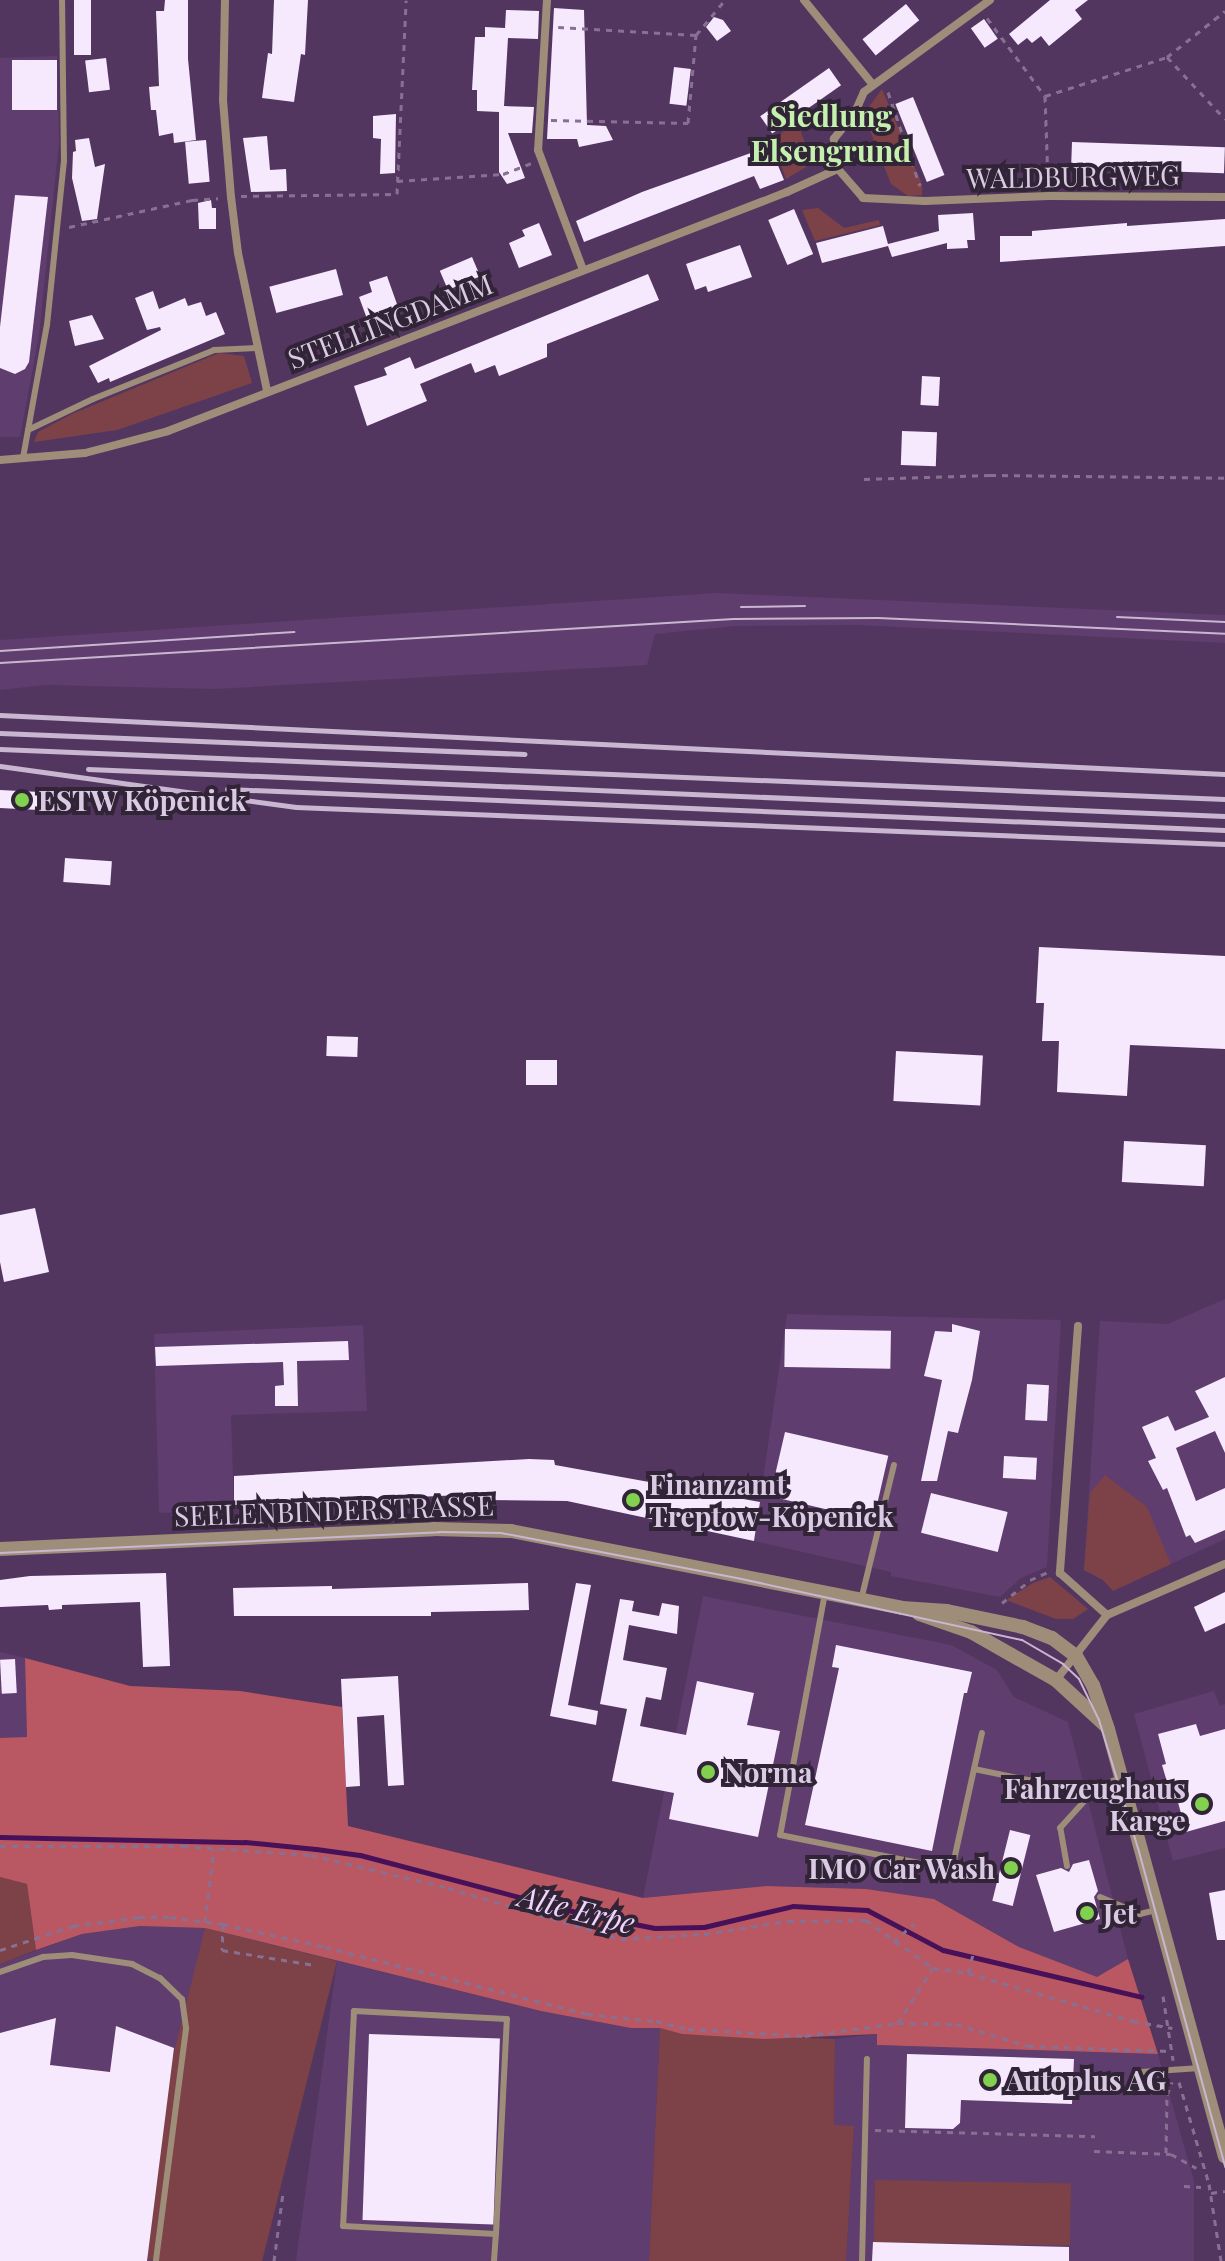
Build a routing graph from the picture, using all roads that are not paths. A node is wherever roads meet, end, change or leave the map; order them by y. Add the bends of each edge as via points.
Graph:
1 (62, 0) edge
2 (225, 0) edge
3 (547, 0) edge
4 (804, 0) edge
5 (990, 0) edge
6 (873, 85) junction
7 (838, 169) junction
8 (1225, 197) edge
9 (583, 270) junction
10 (256, 348) junction
11 (267, 391) junction
12 (28, 430) junction
13 (23, 458) junction
14 (0, 460) edge
15 (1078, 1326) dead end
16 (894, 1465) dead end
17 (0, 1549) edge
18 (1225, 1564) edge
19 (825, 1593) junction
20 (861, 1600) junction
21 (902, 1608) junction
22 (1107, 1615) junction
23 (1076, 1656) junction
24 (1056, 1680) junction
25 (1108, 1729) junction
26 (982, 1733) dead end
27 (974, 1769) junction
28 (1123, 1778) junction
29 (1092, 1793) junction
30 (1067, 1866) dead end
31 (1100, 1897) dead end
32 (1159, 1909) junction
33 (0, 1972) edge
34 (867, 2059) dead end
35 (1200, 2068) junction
36 (1141, 2072) dead end
37 (1225, 2156) edge
38 (496, 2234) junction
39 (156, 2261) edge
40 (494, 2261) edge
41 (862, 2261) edge

1 - 12 lane via 64,161 47,325
2 - 10 street via 223,100 231,197
3 - 9 street via 541,160
4 - 6 street
5 - 6 street
6 - 7 street via 834,139
7 - 8 street, WALDBURGWEG via 863,198
7 - 9 street, STELLINGDAMM
9 - 11 street, STELLINGDAMM
10 - 11 street
10 - 12 lane via 214,350 190,358
11 - 13 street, STELLINGDAMM via 139,440 85,453
12 - 13 lane
13 - 14 street, STELLINGDAMM
15 - 22 street via 1060,1573
16 - 20 lane
17 - 19 street, SEELENBINDERSTRASSE via 481,1528 551,1537
18 - 22 street
19 - 20 street, SEELENBINDERSTRASSE
19 - 27 lane via 780,1835 943,1868 954,1860
20 - 21 street, SEELENBINDERSTRASSE
21 - 23 street, SEELENBINDERSTRASSE via 947,1611 1023,1627 1052,1638
21 - 24 street, SEELENBINDERSTRASSE via 971,1632
22 - 23 street
23 - 24 street
23 - 25 street, SEELENBINDERSTRASSE
24 - 25 street, SEELENBINDERSTRASSE
25 - 28 street
26 - 27 lane
27 - 29 lane
28 - 29 lane via 1099,1785
28 - 32 street
29 - 30 lane via 1060,1828
31 - 32 lane via 1140,1914
32 - 35 street
33 - 39 lane via 43,1957 132,1964 160,1978 182,1999 186,2029
34 - 41 lane
35 - 36 lane
35 - 37 street
38 - 38 lane via 343,2226 354,2011 507,2019
38 - 40 lane

